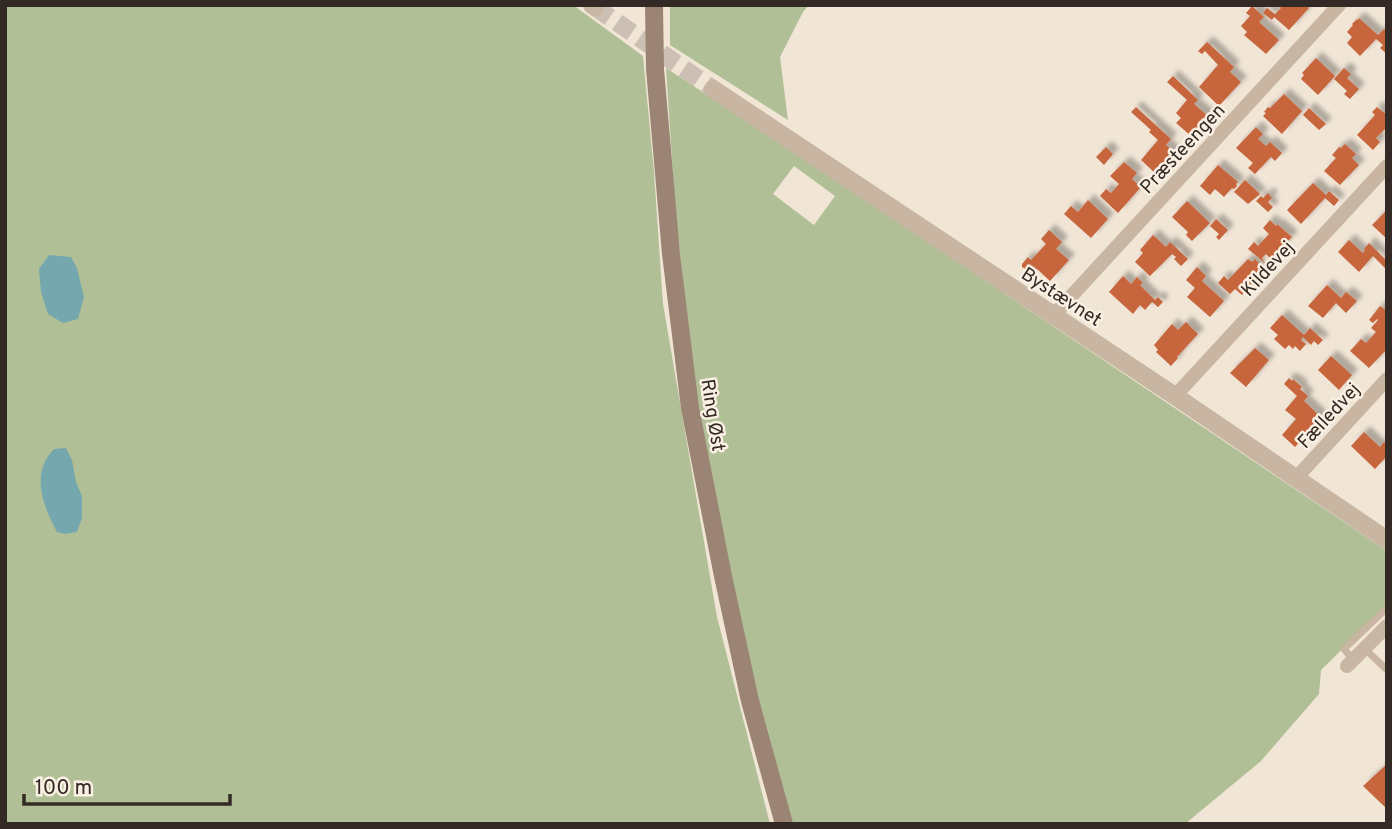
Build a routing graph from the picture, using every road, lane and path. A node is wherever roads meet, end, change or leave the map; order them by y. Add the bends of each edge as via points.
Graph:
1 (654, 5) edge
2 (1339, 5) edge
3 (713, 89) tunnel mouth
4 (1387, 166) edge
5 (1053, 316) junction
6 (1387, 379) edge
7 (1175, 396) junction
8 (1297, 477) junction
9 (1387, 540) edge
10 (1387, 608) edge
11 (1387, 626) edge
12 (1364, 648) junction
13 (1350, 663) joint
14 (1387, 670) edge
15 (784, 824) edge

1 - 15 main road, Ring Øst via 670,241 690,408 750,701
2 - 5 street, Præsteengen
3 - 5 street, Bystævnet
4 - 7 street, Kildevej
5 - 7 street, Bystævnet
6 - 8 street, Fælledvej
7 - 8 street, Bystævnet
8 - 9 street, Bystævnet
10 - 13 lane via 1343,649
11 - 12 street
12 - 13 street
12 - 14 lane

